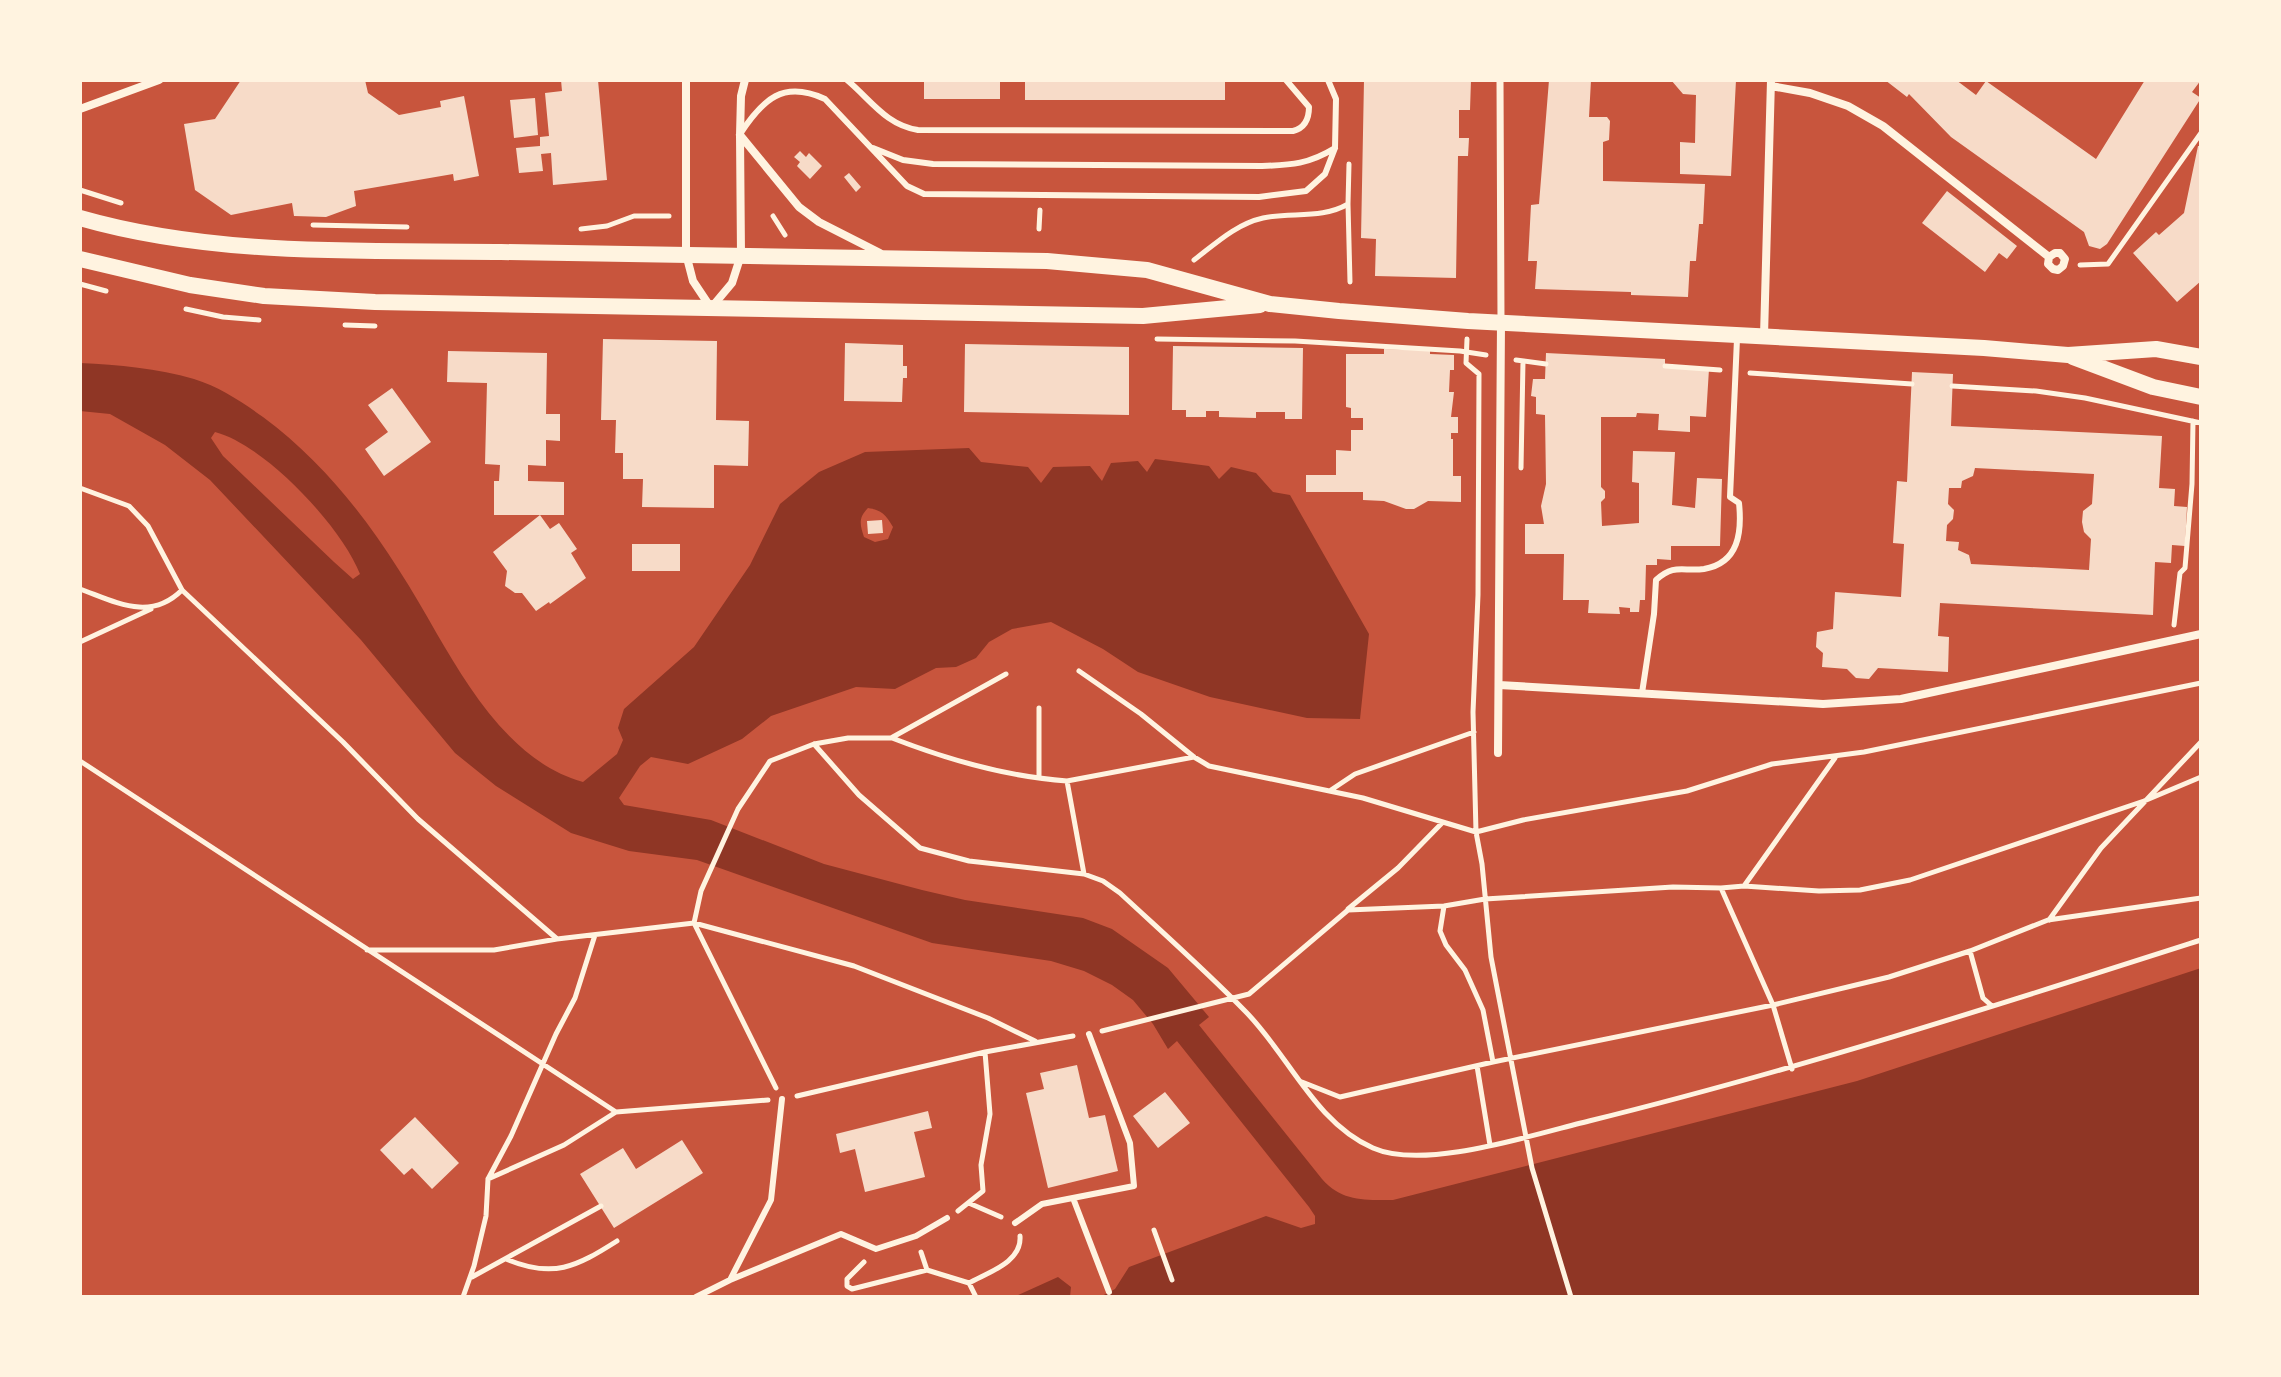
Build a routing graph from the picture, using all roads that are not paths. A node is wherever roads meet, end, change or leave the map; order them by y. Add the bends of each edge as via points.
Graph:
1 (159, 80) edge
2 (686, 80) edge
3 (745, 80) edge
4 (847, 80) edge
5 (1286, 80) edge
6 (1328, 80) edge
7 (1500, 80) edge
8 (1771, 83) edge
9 (80, 109) edge
10 (740, 135) junction
11 (871, 147) junction
12 (1335, 148) junction
13 (80, 218) edge
14 (686, 254) junction
15 (741, 255) junction
16 (888, 257) junction
17 (80, 259) edge
18 (2063, 266) road end
19 (1229, 293) junction
20 (1270, 304) junction
21 (711, 308) junction
22 (1219, 310) junction
23 (1501, 323) junction
24 (1737, 335) junction
25 (1764, 336) junction
26 (2068, 355) junction
27 (2201, 357) edge
28 (2201, 397) edge
29 (2201, 634) edge
30 (1499, 685) junction
31 (1642, 693) junction
32 (1498, 753) dead end
33 (1089, 1034) road end
34 (782, 1099) road end
35 (1073, 1198) junction
36 (947, 1218) road end
37 (1015, 1223) road end
38 (730, 1280) junction
39 (1109, 1292) dead end
40 (696, 1297) edge

1 - 9 street
2 - 14 street
3 - 10 street
4 - 5 lane via 886,118 918,130 1293,131 1307,120 1309,107
6 - 12 lane via 1336,99
7 - 23 street
8 - 18 street via 1848,106 1883,126 2049,257 2053,269
8 - 25 street
10 - 11 lane via 755,112 773,98 807,91 825,99
10 - 15 street
10 - 16 street via 799,207
11 - 12 lane via 903,160 933,164 1246,166 1303,163
11 - 12 lane via 907,186 924,194 1259,197 1306,191 1325,174
13 - 14 main road via 152,235 251,246
14 - 15 main road
14 - 21 street via 693,281
15 - 16 main road
15 - 21 street via 732,283
16 - 19 main road via 1097,264 1147,270
17 - 21 main road via 264,296
19 - 20 main road
19 - 22 lane
20 - 22 main road
20 - 23 main road
21 - 22 main road via 1143,316
23 - 24 main road
23 - 30 street
24 - 25 main road
24 - 31 lane via 1730,497 1739,503 1739,539 1724,561 1704,569 1680,567 1656,580
25 - 26 main road
26 - 27 main road via 2156,349
26 - 28 main road via 2153,387
29 - 31 street via 1901,699 1823,704
30 - 31 street
30 - 32 street
33 - 35 lane via 1130,1143 1134,1186
34 - 38 lane via 771,1200
35 - 37 lane via 1042,1204
35 - 39 lane
36 - 38 lane via 916,1236 876,1249 841,1234
38 - 40 lane

